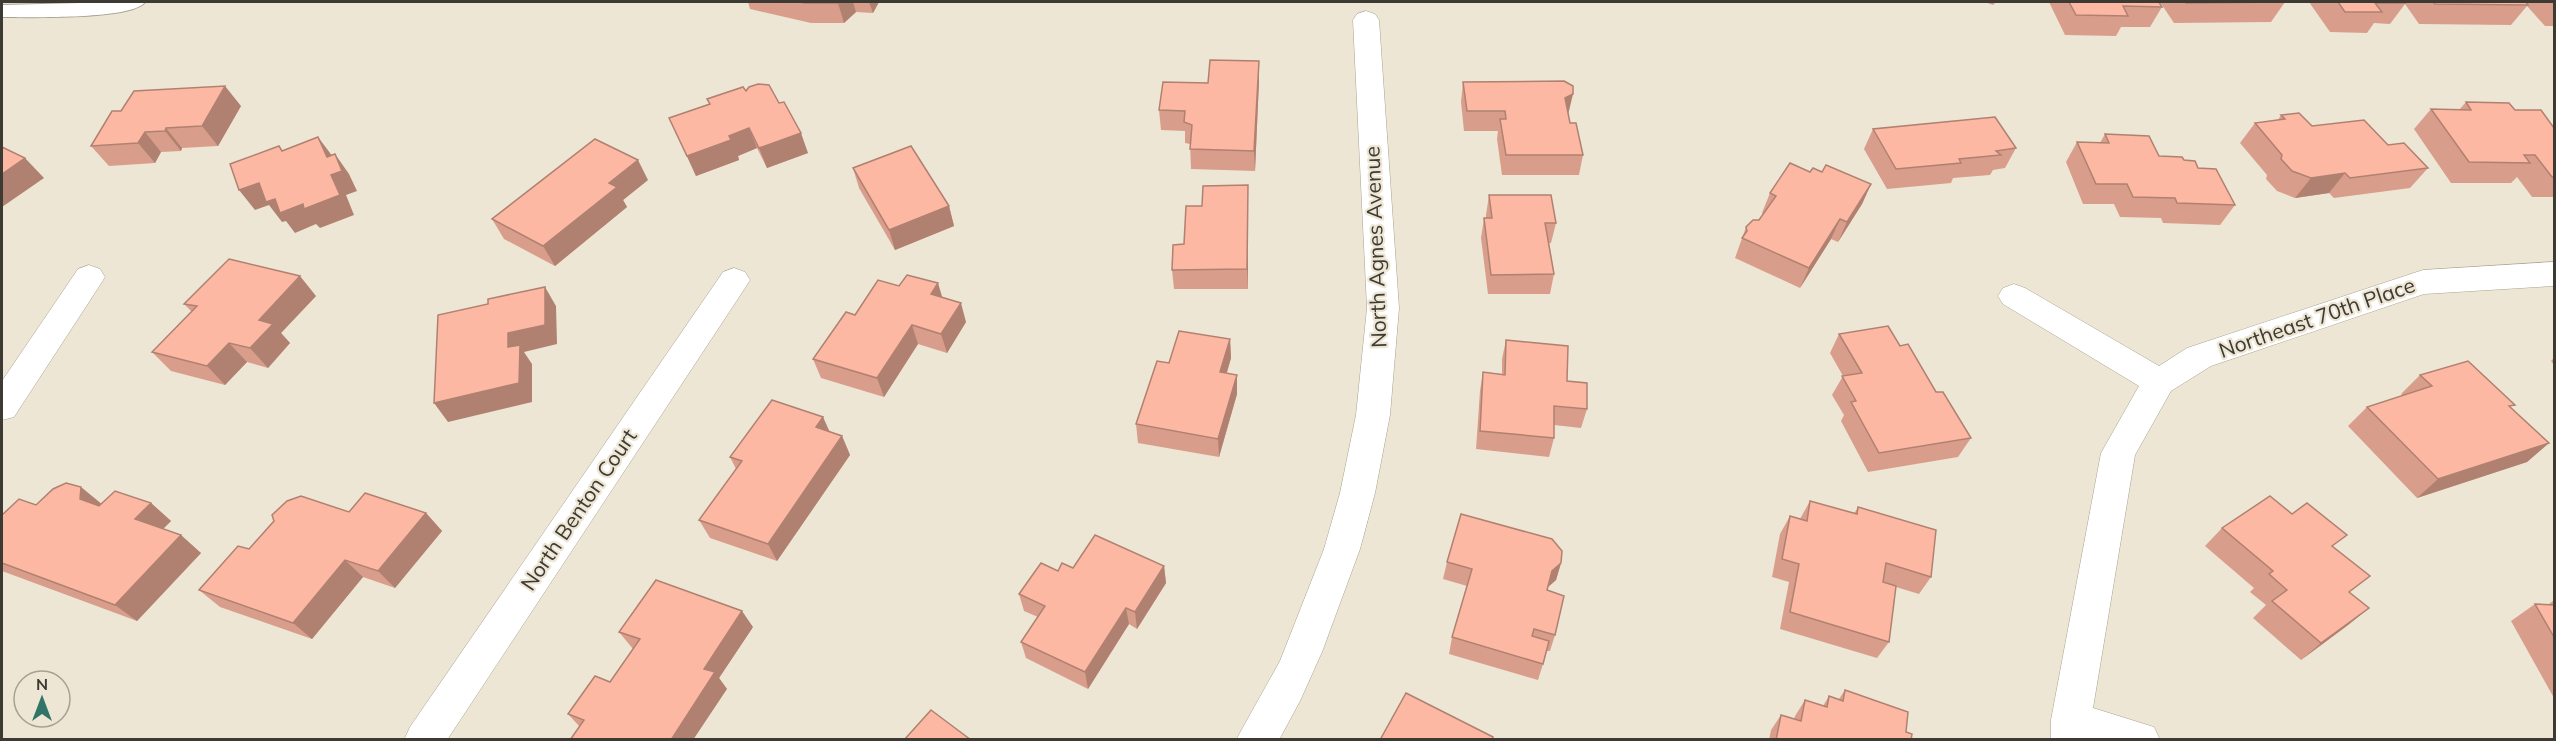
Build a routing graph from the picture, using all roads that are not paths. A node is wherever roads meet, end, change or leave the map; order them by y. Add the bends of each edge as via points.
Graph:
1 (136, 2) edge
2 (2, 11) edge
3 (1366, 20) dead end
4 (2554, 274) edge
5 (89, 277) dead end
6 (734, 280) dead end
7 (2014, 296) dead end
8 (2159, 382) junction
9 (2, 407) edge
10 (2071, 730) edge
11 (424, 740) edge
12 (1256, 740) edge
13 (2140, 740) edge

1 - 2 lane via 116,9
3 - 12 street, North Agnes Avenue via 1383,309 1374,414 1351,520 1311,635 1273,716
4 - 8 street, Northeast 70th Place via 2423,282 2199,357
5 - 9 street
6 - 11 street, North Benton Court
7 - 8 street
8 - 10 street via 2118,453
10 - 13 street

